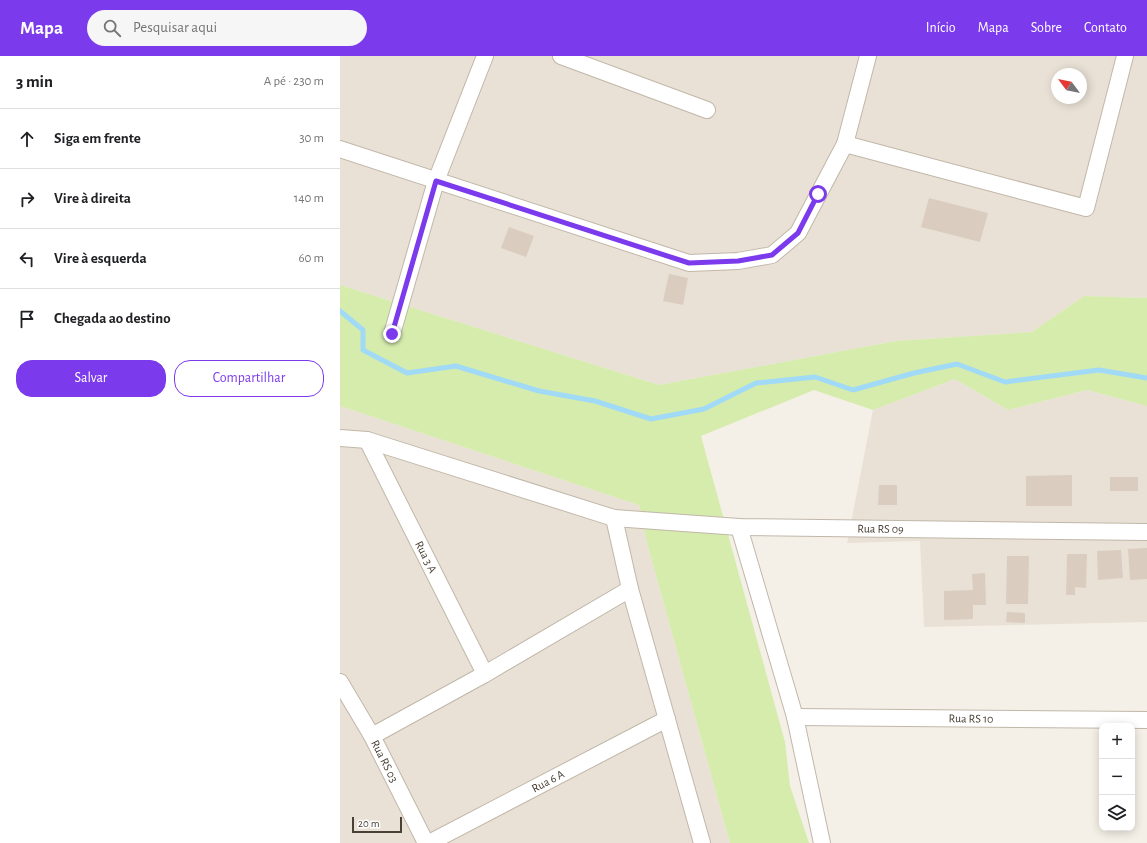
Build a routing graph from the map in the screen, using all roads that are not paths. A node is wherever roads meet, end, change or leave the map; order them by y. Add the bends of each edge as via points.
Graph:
1 (485, 56) edge
2 (561, 56) edge
3 (868, 56) edge
4 (1125, 56) edge
5 (707, 110) dead end
6 (845, 144) junction
7 (340, 149) edge
8 (436, 181) junction
9 (392, 334) dead end
10 (340, 438) edge
11 (367, 440) junction
12 (614, 518) junction
13 (739, 527) junction
14 (1147, 532) edge
15 (630, 589) junction
16 (485, 674) junction
17 (340, 682) edge
18 (795, 717) junction
19 (667, 719) junction
20 (1147, 720) edge
21 (372, 736) junction
22 (426, 843) edge
23 (430, 843) edge
24 (702, 843) edge
25 (822, 843) edge

1 - 8 street
2 - 5 street
3 - 6 street
4 - 6 street via 1086,208
6 - 8 street via 798,233 772,255 738,261 689,263
7 - 8 street
8 - 9 street
10 - 11 street, Rua RS 09
11 - 12 street, Rua RS 09
11 - 16 street, Rua 3 A
12 - 13 street, Rua RS 09
12 - 15 street
13 - 14 street, Rua RS 09
13 - 18 street
15 - 16 street
15 - 19 street
16 - 21 street
17 - 21 street, Rua RS 03
18 - 20 street, Rua RS 10
18 - 25 street
19 - 23 street, Rua 6 A
19 - 24 street
21 - 22 street, Rua RS 03

